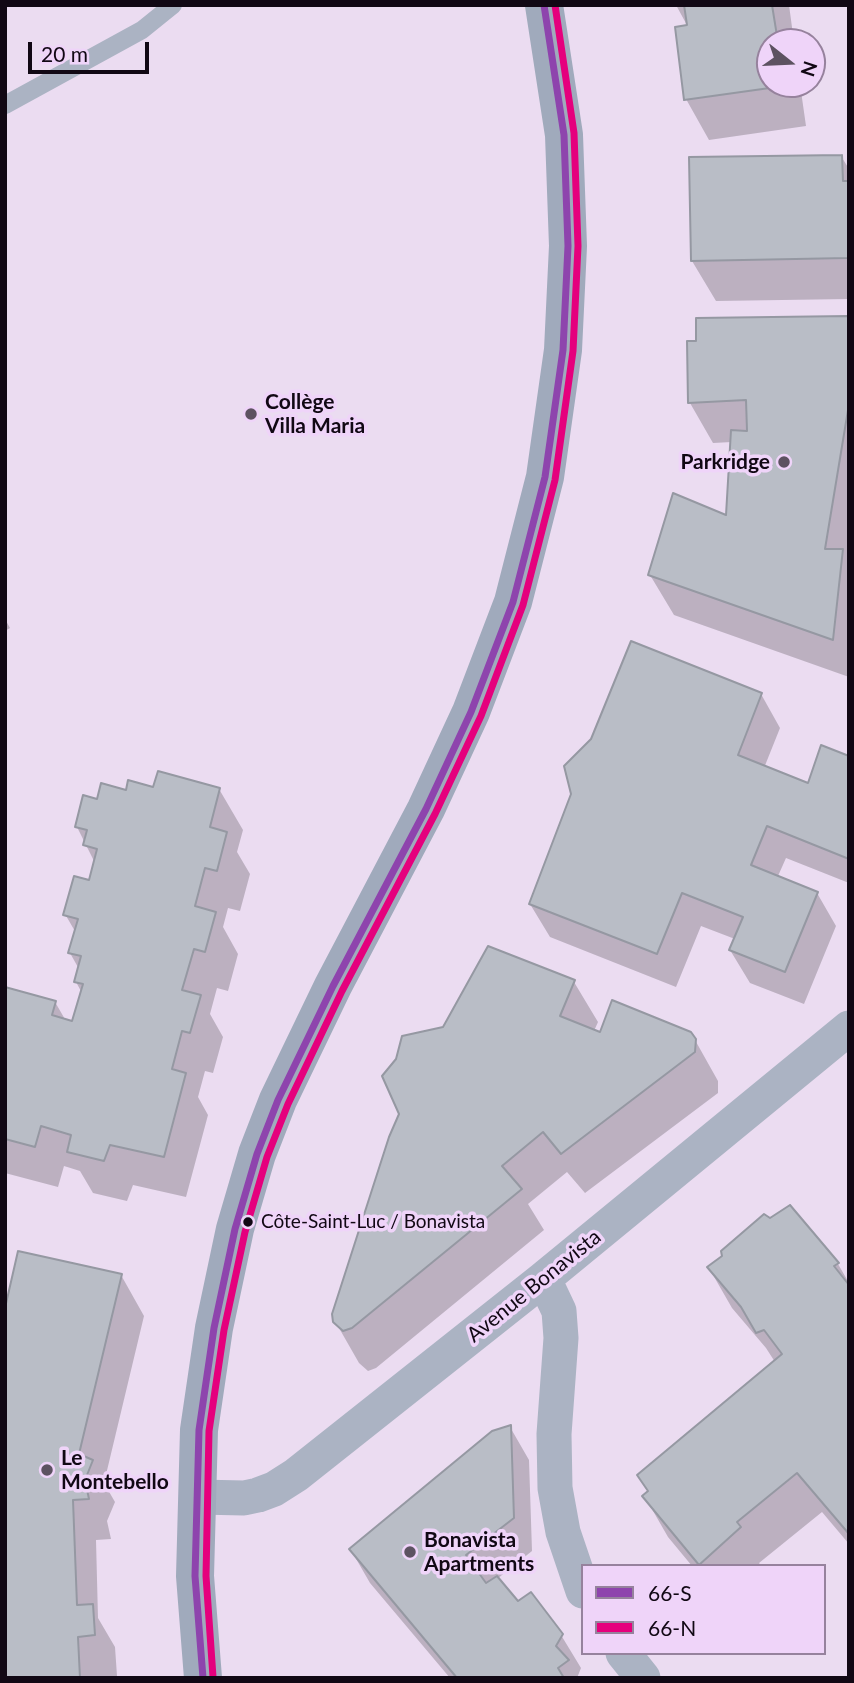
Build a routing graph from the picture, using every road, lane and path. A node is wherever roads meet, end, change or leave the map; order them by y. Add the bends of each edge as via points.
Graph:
1 (173, 5) edge
2 (544, 5) edge
3 (5, 105) edge
4 (849, 1028) edge
5 (542, 1280) junction
6 (198, 1497) junction
7 (581, 1585) edge
8 (625, 1655) edge
9 (203, 1678) edge
10 (643, 1678) edge

1 - 3 lane via 142,30
2 - 6 main road via 564,135 568,246 558,396 536,518 513,602 471,712 307,1037 257,1154 214,1328 199,1430
4 - 5 street, Avenue Bonavista
5 - 6 street, Avenue Bonavista via 284,1483 244,1498
5 - 7 street via 559,1311 561,1338 555,1488 563,1532
6 - 9 main road via 195,1576
8 - 10 street

